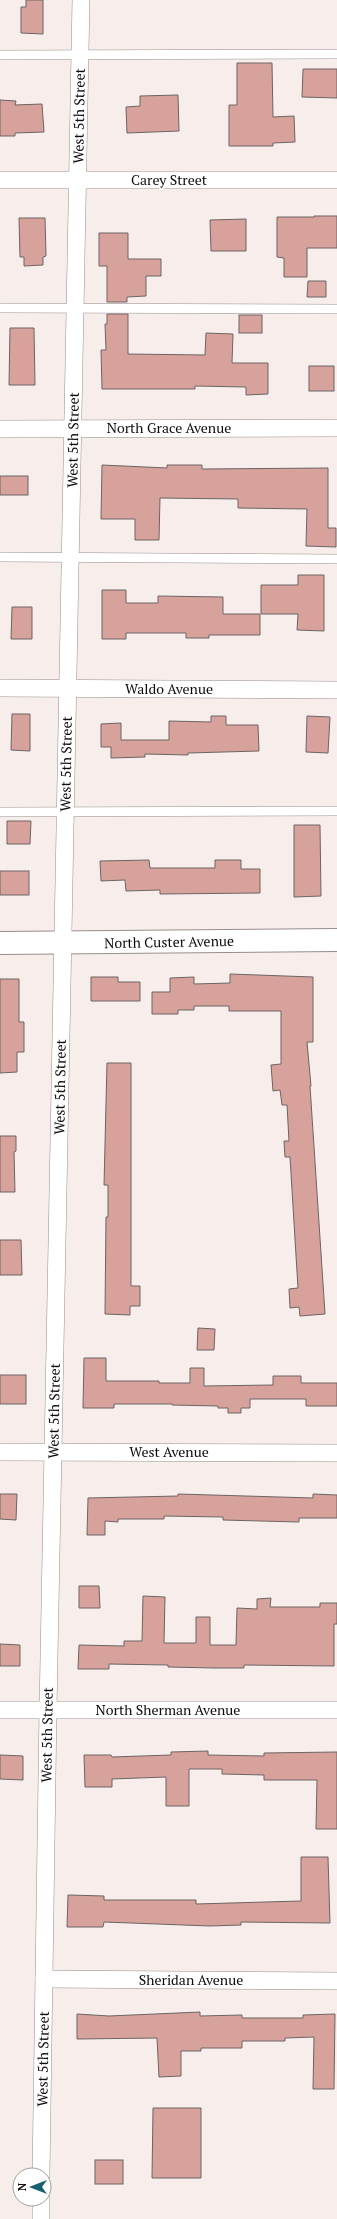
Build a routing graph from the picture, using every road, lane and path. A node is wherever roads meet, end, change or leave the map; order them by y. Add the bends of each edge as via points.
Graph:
1 (81, 0) edge
2 (337, 54) edge
3 (0, 55) edge
4 (80, 55) junction
5 (0, 180) edge
6 (78, 180) junction
7 (337, 180) edge
8 (0, 308) edge
9 (76, 308) junction
10 (337, 309) edge
11 (0, 428) edge
12 (74, 428) junction
13 (337, 428) edge
14 (0, 557) edge
15 (71, 558) junction
16 (337, 559) edge
17 (0, 688) edge
18 (68, 688) junction
19 (337, 690) edge
20 (337, 811) edge
21 (0, 812) edge
22 (65, 812) junction
23 (337, 940) edge
24 (0, 943) edge
25 (63, 943) junction
26 (0, 1452) edge
27 (53, 1452) junction
28 (337, 1453) edge
29 (0, 1710) edge
30 (48, 1710) junction
31 (337, 1710) edge
32 (44, 1979) junction
33 (337, 1981) edge
34 (41, 2167) edge
35 (41, 2207) edge
36 (41, 2219) edge

1 - 4 street, West 5th Street
2 - 4 lane
3 - 4 lane
4 - 6 street, West 5th Street
5 - 6 street, Carey Street
6 - 7 street, Carey Street
6 - 9 street, West 5th Street
8 - 9 lane
9 - 10 lane
9 - 12 street, West 5th Street
11 - 12 street, North Grace Avenue
12 - 13 street, North Grace Avenue
12 - 15 street, West 5th Street
14 - 15 lane
15 - 16 lane
15 - 18 street, West 5th Street
17 - 18 street, Waldo Avenue
18 - 19 street, Waldo Avenue
18 - 22 street, West 5th Street
20 - 22 lane
21 - 22 lane
22 - 25 street, West 5th Street
23 - 25 street, North Custer Avenue
24 - 25 street, North Custer Avenue
25 - 27 street, West 5th Street
26 - 27 street, West Avenue
27 - 28 street, West Avenue
27 - 30 street, West 5th Street
29 - 30 street, North Sherman Avenue
30 - 31 street, North Sherman Avenue
30 - 32 street, West 5th Street
32 - 33 street, Sheridan Avenue
32 - 34 street, West 5th Street
35 - 36 street

